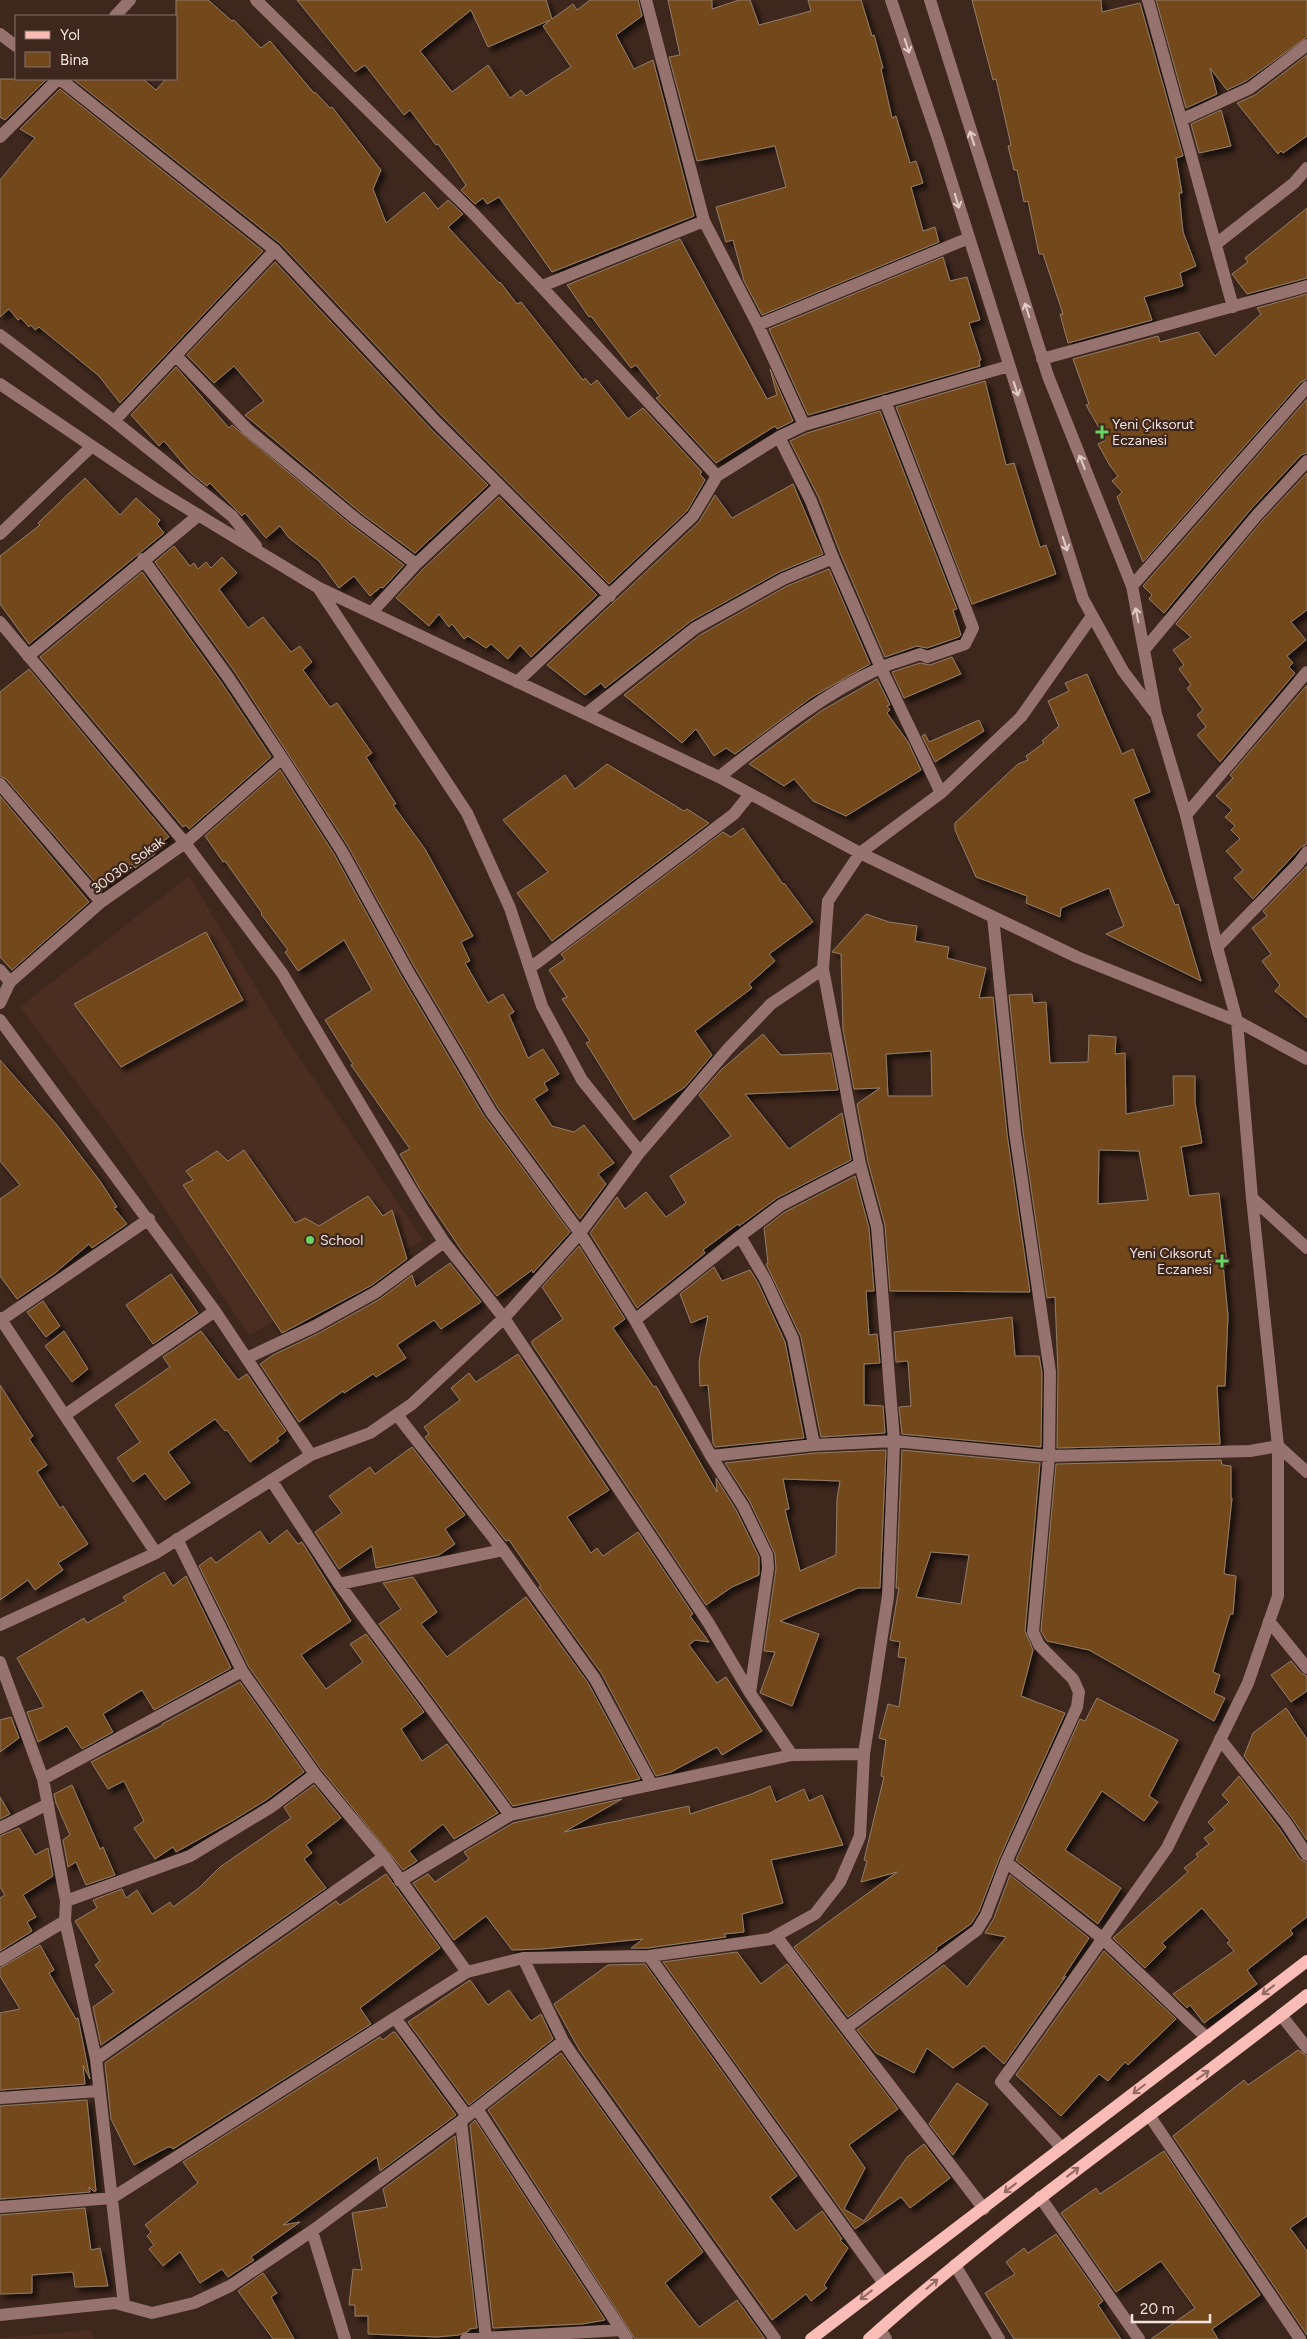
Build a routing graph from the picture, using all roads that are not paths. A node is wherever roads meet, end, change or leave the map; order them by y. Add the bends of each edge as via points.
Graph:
1 (130, 0) edge
2 (256, 0) edge
3 (646, 0) edge
4 (891, 0) edge
5 (930, 0) edge
6 (1148, 0) edge
7 (116, 15) edge
8 (0, 34) edge
9 (15, 45) edge
10 (1307, 45) edge
11 (58, 80) edge
12 (60, 80) edge
13 (1181, 120) junction
14 (1, 134) edge
15 (1307, 168) edge
16 (704, 221) junction
17 (969, 238) junction
18 (1216, 244) junction
19 (275, 250) junction
20 (542, 286) junction
21 (1307, 286) edge
22 (1233, 306) junction
23 (758, 325) junction
24 (0, 335) edge
25 (176, 356) junction
26 (1042, 359) junction
27 (1009, 366) junction
28 (0, 384) edge
29 (1307, 387) edge
30 (884, 401) junction
31 (114, 421) junction
32 (804, 425) junction
33 (779, 437) junction
34 (92, 446) junction
35 (1307, 461) edge
36 (717, 476) junction
37 (499, 486) junction
38 (199, 515) junction
39 (0, 534) edge
40 (262, 553) junction
41 (833, 558) junction
42 (143, 559) junction
43 (416, 564) junction
44 (1132, 586) junction
45 (319, 588) junction
46 (610, 596) junction
47 (372, 612) junction
48 (1092, 616) junction
49 (0, 622) edge
50 (1144, 650) junction
51 (28, 656) junction
52 (881, 668) junction
53 (1307, 672) edge
54 (518, 682) junction
55 (586, 714) junction
56 (1156, 714) junction
57 (282, 758) junction
58 (719, 778) junction
59 (0, 784) edge
60 (750, 794) junction
61 (941, 794) junction
62 (1186, 815) junction
63 (185, 843) junction
64 (1307, 852) edge
65 (860, 853) junction
66 (101, 902) junction
67 (993, 917) junction
68 (1216, 947) junction
69 (530, 968) junction
70 (823, 969) junction
71 (0, 970) edge
72 (10, 982) junction
73 (0, 1003) edge
74 (0, 1020) edge
75 (1237, 1021) junction
76 (1306, 1056) edge
77 (640, 1152) junction
78 (860, 1164) junction
79 (1252, 1198) junction
80 (149, 1219) junction
81 (580, 1233) junction
82 (740, 1236) junction
83 (444, 1242) junction
84 (1307, 1248) edge
85 (215, 1311) junction
86 (504, 1318) junction
87 (1, 1319) edge
88 (635, 1320) junction
89 (247, 1358) junction
90 (65, 1415) junction
91 (397, 1415) junction
92 (894, 1441) junction
93 (814, 1445) junction
94 (1278, 1446) junction
95 (311, 1455) junction
96 (711, 1456) junction
97 (1049, 1456) junction
98 (1307, 1472) edge
99 (271, 1480) junction
100 (177, 1539) junction
101 (503, 1550) junction
102 (156, 1553) junction
103 (339, 1584) junction
104 (1269, 1621) junction
105 (0, 1625) edge
106 (0, 1662) edge
107 (1307, 1668) edge
108 (242, 1671) junction
109 (750, 1693) junction
110 (1220, 1739) junction
111 (864, 1754) junction
112 (792, 1755) junction
113 (315, 1774) junction
114 (43, 1780) junction
115 (652, 1785) junction
116 (48, 1804) junction
117 (510, 1815) junction
118 (0, 1828) edge
119 (1307, 1855) edge
120 (384, 1857) junction
121 (1006, 1862) junction
122 (400, 1881) junction
123 (66, 1900) junction
124 (65, 1921) junction
125 (776, 1936) junction
126 (1102, 1938) junction
127 (648, 1956) junction
128 (523, 1958) junction
129 (0, 1960) edge
130 (1307, 1960) edge
131 (467, 1972) junction
132 (1307, 1995) edge
133 (1281, 2015) junction
134 (395, 2018) junction
135 (846, 2028) junction
136 (1207, 2038) junction
137 (563, 2041) junction
138 (1307, 2048) edge
139 (96, 2059) junction
140 (98, 2091) junction
141 (0, 2098) edge
142 (468, 2115) junction
143 (1150, 2115) junction
144 (1062, 2148) junction
145 (1040, 2197) junction
146 (112, 2198) junction
147 (0, 2207) edge
148 (984, 2209) junction
149 (312, 2231) junction
150 (954, 2264) junction
151 (883, 2282) junction
152 (124, 2305) junction
153 (0, 2315) edge
154 (883, 2334) edge
155 (624, 2335) edge
156 (345, 2339) edge
157 (466, 2339) edge
158 (486, 2339) edge
159 (775, 2339) edge
160 (810, 2339) edge
161 (869, 2339) edge
162 (999, 2339) edge
163 (1139, 2339) edge
164 (1300, 2339) edge

1 - 7 street
2 - 20 street via 475,215
3 - 16 street
4 -> 17 street
26 -> 5 street
6 - 13 street
8 - 9 street
10 - 13 street via 1250,88
11 - 14 street
12 - 19 street
13 - 18 street
15 - 18 street via 1294,183
16 - 20 street
16 - 23 street
17 - 23 street
17 - 27 street
18 - 22 street
19 - 25 street
19 - 37 street
20 - 36 street
21 - 22 street
22 - 26 street
23 - 32 street
24 - 31 street
25 - 31 street
25 - 43 street via 247,429 356,520
44 -> 26 street
27 - 30 street
27 -> 48 street via 1083,600
28 - 34 street
29 - 44 street
30 - 32 street
30 - 52 street via 973,628 965,644 927,657 920,654
31 - 40 street via 232,516
32 - 33 street
33 - 36 street
33 - 41 street via 811,501
34 - 38 street
34 - 39 street
35 - 50 street
36 - 46 street via 693,516
37 - 43 street
37 - 46 street
38 - 40 street
38 - 42 street
40 - 45 street
41 - 52 street
41 - 55 street via 783,579 695,628
42 - 51 street
42 - 57 street
43 - 47 street
50 -> 44 street
45 - 47 street
45 - 69 street via 467,813 510,908
46 - 54 street
47 - 54 street
48 - 56 street via 1123,671
48 - 61 street via 1021,717
49 - 51 street
50 - 56 street
51 - 63 street
52 - 58 street via 825,698
52 - 61 street
53 - 62 street
54 - 55 street
55 - 58 street
56 - 62 street
57 - 63 street, 30030. Sokak
57 - 81 street via 341,850 492,1112
58 - 60 street
59 - 66 street
60 - 65 street
60 - 69 street via 734,814
61 - 65 street
62 - 68 street
63 - 66 street, 30030. Sokak
63 - 83 street via 282,973
64 - 68 street
65 - 67 street
65 - 70 street via 828,901
66 - 72 street, 30030. Sokak
67 - 75 street via 1077,957
67 - 97 street via 1015,1133 1050,1372
68 - 75 street
69 - 77 street via 542,1006 582,1080
70 - 77 street via 771,1004
70 - 78 street
71 - 72 street
72 - 73 street, 30030. Sokak
74 - 80 street
75 - 76 street
75 - 79 street
77 - 81 street
78 - 82 street via 782,1205
78 - 92 street via 877,1227
79 - 84 street
79 - 94 street
80 - 85 street
80 - 87 street
81 - 86 street
81 - 88 street
82 - 88 street
82 - 93 street via 765,1279 793,1339
83 - 86 street
83 - 89 street via 376,1292
85 - 89 street
85 - 90 street
86 - 91 street
86 - 109 street via 708,1622
87 - 90 street
88 - 96 street
89 - 95 street
90 - 102 street
91 - 95 street via 370,1433
91 - 101 street
92 - 93 street
92 - 97 street
92 - 111 street via 888,1596
93 - 96 street
94 - 97 street via 1250,1451
94 - 98 street
94 - 104 street via 1278,1596
95 - 99 street
96 - 109 street via 743,1506 767,1555 768,1568
97 - 121 street via 1033,1632 1039,1645 1073,1679 1078,1692 1077,1707
99 - 100 street
99 - 103 street
100 - 102 street
100 - 108 street
101 - 103 street
101 - 115 street via 595,1679
102 - 105 street
103 - 117 street
104 - 107 street
104 - 110 street via 1248,1683
106 - 114 street
108 - 113 street
108 - 114 street
109 - 112 street
110 - 119 street
110 - 126 street via 1167,1848
111 - 112 street
111 - 125 street via 860,1836 840,1882 815,1914
112 - 115 street
113 - 120 street
113 - 123 street via 271,1807 190,1856
114 - 116 street
115 - 117 street
116 - 118 street
116 - 123 street
117 - 122 street
120 - 122 street
120 - 139 street
121 - 126 street
121 - 135 street via 977,1930
122 - 131 street
123 - 124 street
124 - 129 street
124 - 139 street
125 - 127 street
125 - 135 street
126 - 136 street
126 - 144 street via 1001,2082
127 - 128 street
127 - 151 street
128 - 131 street
128 - 137 street
130 -> 136 main road
131 - 134 street
132 - 133 main road
133 - 138 street
143 -> 133 main road
134 - 142 street
134 - 146 street
135 - 148 street
136 -> 144 main road
137 - 142 street
137 - 159 street
139 - 140 street
140 - 141 street
140 - 146 street
142 - 149 street
142 - 155 street
142 - 158 street
145 -> 143 main road
143 - 164 street
144 -> 148 main road
145 - 150 main road
145 - 163 street
146 - 147 street
146 - 152 street
148 - 151 main road
149 - 152 street via 230,2286 194,2303 152,2313
149 - 156 street
154 -> 150 main road
150 - 162 street
151 -> 160 main road
152 - 153 street via 115,2303
154 - 161 main road
155 - 158 street
157 - 158 street

